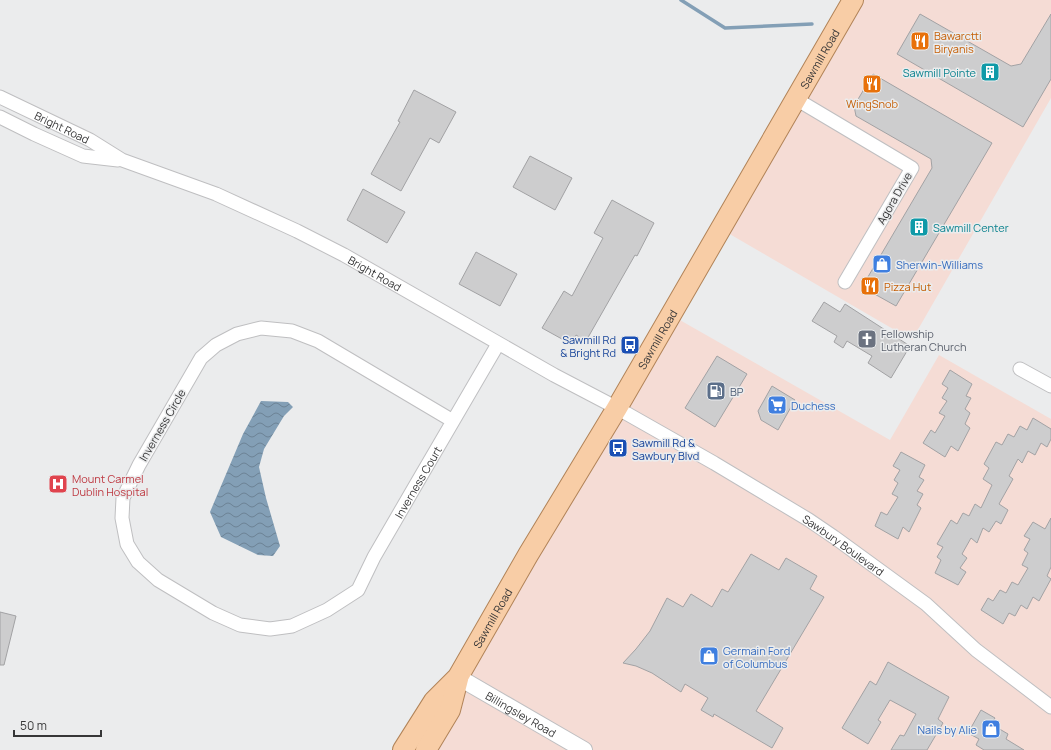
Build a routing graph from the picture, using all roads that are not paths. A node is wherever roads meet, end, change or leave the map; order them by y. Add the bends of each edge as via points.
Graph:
1 (853, 0) edge
2 (0, 97) edge
3 (796, 99) junction
4 (0, 117) edge
5 (122, 160) junction
6 (845, 282) dead end
7 (498, 344) junction
8 (1020, 369) dead end
9 (1051, 386) edge
10 (617, 408) junction
11 (453, 421) junction
12 (327, 610) joint
13 (458, 677) junction
14 (1051, 707) edge
15 (403, 750) edge
16 (426, 750) edge
17 (584, 750) edge

1 - 3 main road, Sawmill Road
2 - 5 street, Bright Road via 90,140
3 - 6 street, Agora Drive via 912,168
3 - 10 main road, Sawmill Road
4 - 5 street, Bright Road via 83,156
5 - 7 street, Bright Road via 216,194 290,227 344,255
7 - 10 street, Bright Road
7 - 11 street, Inverness Court
8 - 9 street
10 - 13 main road, Sawmill Road
10 - 14 street, Sawbury Boulevard via 815,524 926,604 976,650
11 - 12 street, Inverness Court via 374,557 358,590
11 - 12 street, Inverness Circle via 318,341 292,331 261,328 237,334 216,345 201,358 123,498 122,518 127,544 138,562 158,580 213,613 240,625 270,629 292,626
13 - 15 main road, Sawmill Road via 434,701
13 - 16 main road, Sawmill Road via 450,710
13 - 17 street, Billingsley Road

